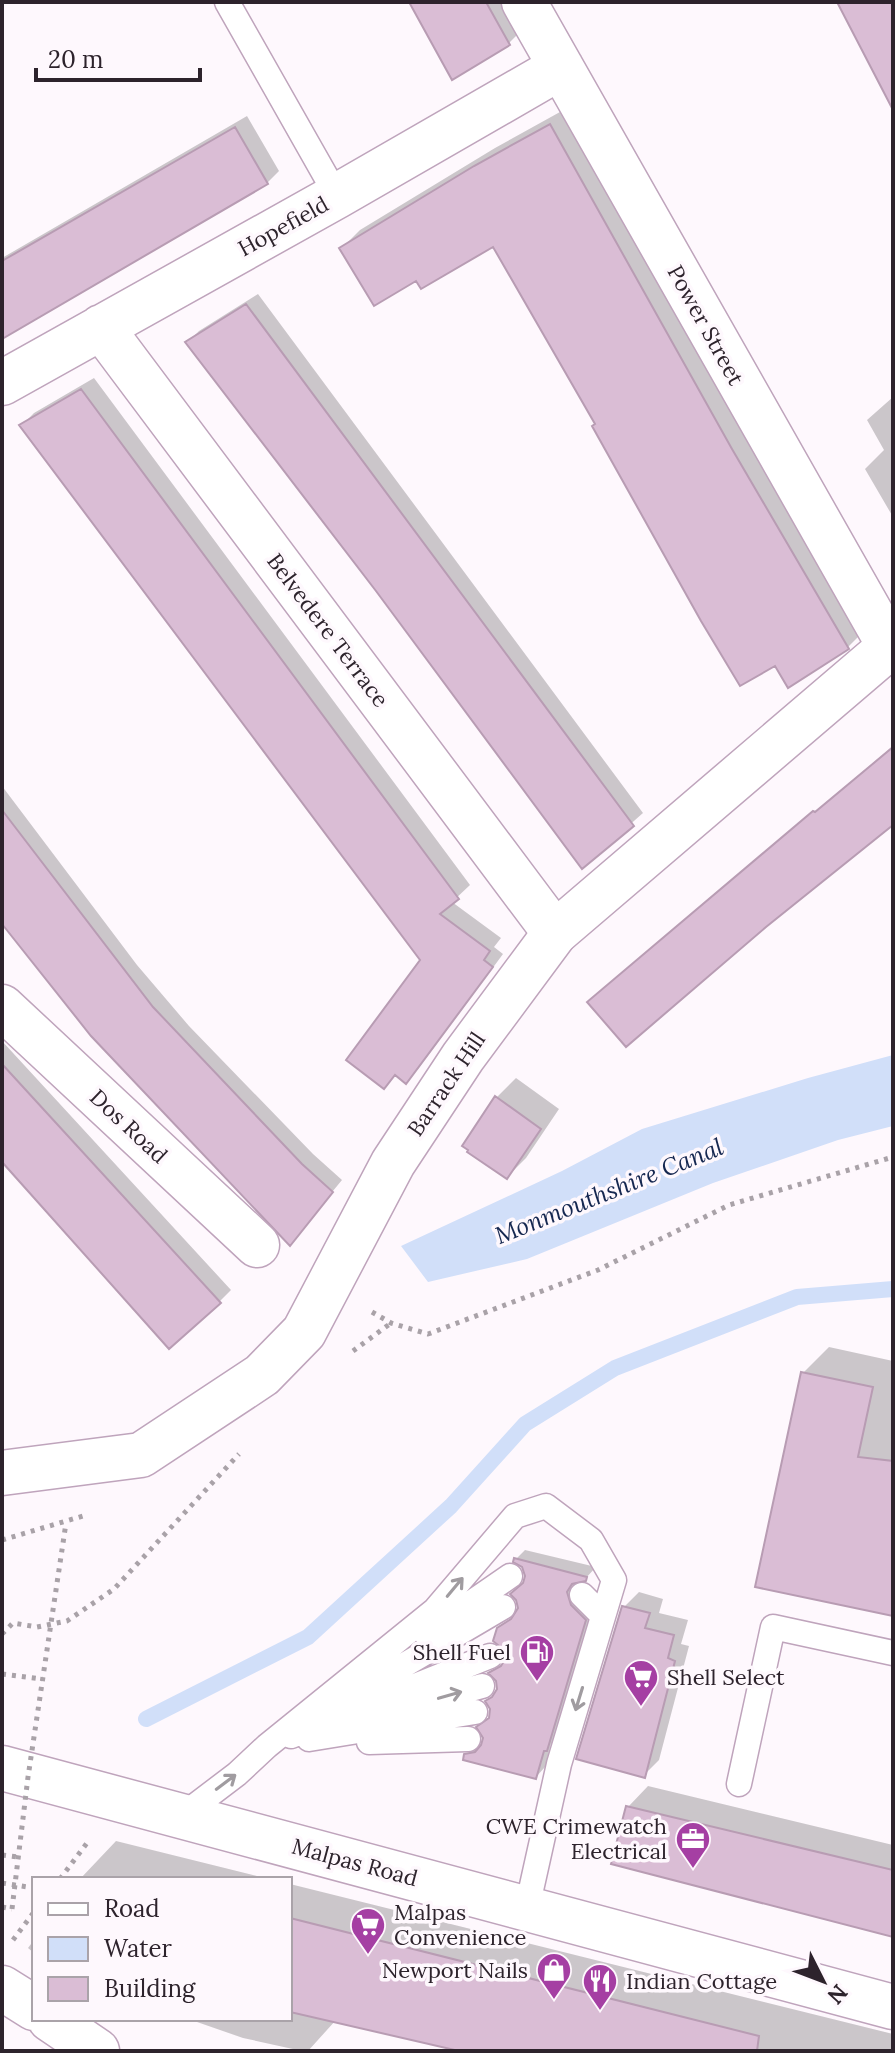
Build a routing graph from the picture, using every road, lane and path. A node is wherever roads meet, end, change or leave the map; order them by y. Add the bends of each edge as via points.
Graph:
1 (227, 2) edge
2 (524, 2) edge
3 (561, 67) junction
4 (337, 196) junction
5 (101, 327) junction
6 (2, 383) edge
7 (892, 645) edge
8 (555, 933) junction
9 (2, 1007) edge
10 (893, 1157) edge
11 (257, 1245) dead end
12 (391, 1323) dead end
13 (246, 1447) dead end
14 (2, 1473) edge
15 (2, 1540) edge
16 (510, 1576) dead end
17 (582, 1595) dead end
18 (500, 1617) dead end
19 (2, 1634) edge
20 (572, 1635) dead end
21 (596, 1639) junction
22 (893, 1653) edge
23 (490, 1656) dead end
24 (2, 1674) edge
25 (42, 1679) junction
26 (482, 1686) dead end
27 (475, 1712) dead end
28 (468, 1739) dead end
29 (267, 1746) junction
30 (2, 1768) edge
31 (739, 1784) dead end
32 (183, 1815) junction
33 (2, 1855) edge
34 (18, 1857) junction
35 (2, 1883) edge
36 (32, 1888) edge
37 (2, 1907) edge
38 (527, 1908) junction
39 (32, 1916) edge
40 (5, 1967) edge
41 (32, 2005) edge
42 (893, 2007) edge
43 (53, 2021) edge
44 (97, 2051) edge

1 - 4 lane
2 - 3 street, Power Street
3 - 4 street, Hopefield
3 - 7 street, Power Street
4 - 5 street, Hopefield
5 - 6 street, Hopefield
5 - 8 street, Belvedere Terrace
7 - 8 street, Barrack Hill
8 - 14 street, Barrack Hill via 393,1163 304,1332 262,1375 141,1455
9 - 11 street, Dos Road
10 - 12 path via 729,1205 598,1270 428,1334
13 - 19 path via 114,1589 67,1621 37,1627 13,1623
15 - 25 path, bridge via 66,1523
16 - 29 lane
17 - 21 lane
18 - 29 lane
20 - 21 lane
29 -> 21 lane via 435,1610 515,1516 546,1506 591,1540 614,1580
21 -> 38 lane via 553,1751
22 - 31 lane via 773,1627
23 - 29 lane
24 - 25 path
25 - 34 path, bridge
29 -> 26 lane
27 - 29 lane
28 - 29 lane
32 -> 29 lane
30 - 32 street, Malpas Road
32 - 38 street, Malpas Road
33 - 34 path
34 - 37 path, bridge via 12,1909
35 - 36 path
38 - 42 street, Malpas Road
39 - 40 path
40 - 41 street
43 - 44 street

